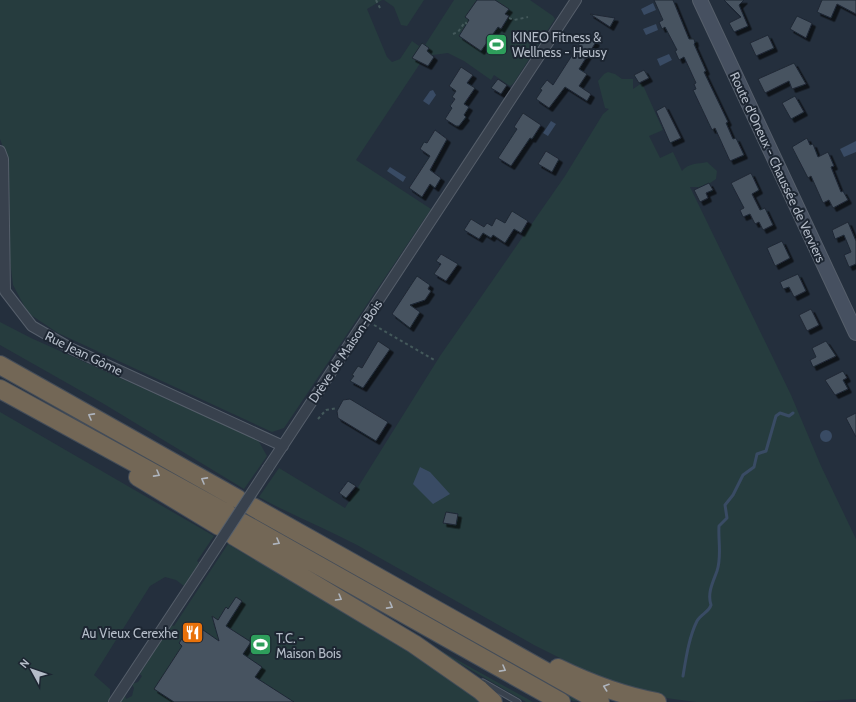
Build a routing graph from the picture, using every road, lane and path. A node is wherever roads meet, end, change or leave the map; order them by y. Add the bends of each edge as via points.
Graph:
1 (376, 0) edge
2 (576, 0) edge
3 (700, 0) edge
4 (380, 8) dead end
5 (528, 17) dead end
6 (509, 18) dead end
7 (467, 24) dead end
8 (453, 34) dead end
9 (0, 151) edge
10 (366, 320) junction
11 (856, 333) edge
12 (436, 361) dead end
13 (0, 365) edge
14 (0, 389) edge
15 (0, 395) edge
16 (337, 408) dead end
17 (318, 419) dead end
18 (283, 446) junction
19 (231, 525) junction
20 (309, 539) junction
21 (414, 644) junction
22 (467, 673) dead end
23 (480, 680) dead end
24 (114, 702) edge
25 (494, 702) edge
26 (518, 702) edge
27 (561, 702) edge
28 (600, 702) edge
29 (657, 702) edge

1 - 4 path
2 - 10 street, Drève de Maison-Bois
3 - 11 main road, Route d'Oneux - Chaussée de Verviers
5 - 6 path via 514,20
7 - 8 path via 465,22 458,32
9 - 18 street, Rue Jean Gôme via 3,159 5,291 32,326 72,349
10 - 12 path
10 - 18 street, Drève de Maison-Bois
20 -> 13 highway
14 -> 19 highway
15 - 19 highway
16 - 17 path via 326,410
18 - 24 street, Drève de Maison-Bois, bridge
19 -> 21 highway via 305,578
19 -> 27 highway
20 - 28 highway
29 -> 20 highway via 566,671 528,653 360,558
21 - 22 lane
21 - 25 highway
23 - 26 lane

